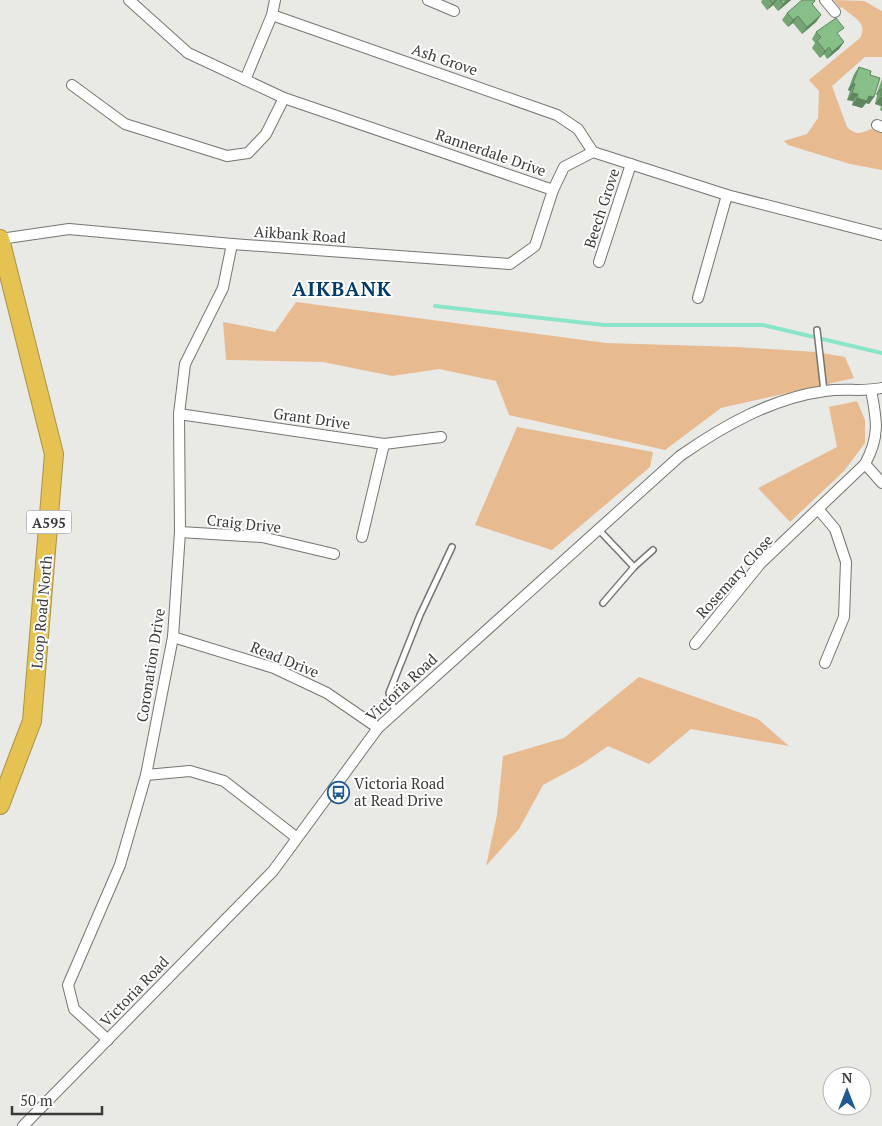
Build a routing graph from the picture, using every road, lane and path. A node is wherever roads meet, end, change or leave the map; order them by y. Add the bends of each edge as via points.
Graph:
1 (129, 0) edge
2 (275, 0) edge
3 (428, 0) edge
4 (825, 0) edge
5 (454, 11) dead end
6 (835, 12) dead end
7 (272, 15) junction
8 (245, 80) junction
9 (72, 85) dead end
10 (284, 98) junction
11 (593, 152) junction
12 (631, 164) junction
13 (553, 190) junction
14 (727, 194) junction
15 (882, 235) edge
16 (0, 239) edge
17 (232, 244) junction
18 (599, 262) dead end
19 (698, 298) dead end
20 (817, 330) dead end
21 (882, 388) edge
22 (871, 390) junction
23 (824, 391) junction
24 (179, 414) junction
25 (441, 437) dead end
26 (384, 444) junction
27 (865, 464) junction
28 (882, 483) edge
29 (819, 510) junction
30 (599, 530) junction
31 (180, 532) junction
32 (362, 537) dead end
33 (452, 547) dead end
34 (654, 550) dead end
35 (334, 554) dead end
36 (634, 567) junction
37 (603, 603) dead end
38 (173, 637) junction
39 (695, 644) dead end
40 (825, 663) dead end
41 (394, 712) junction
42 (378, 728) junction
43 (146, 775) junction
44 (0, 805) edge
45 (297, 838) junction
46 (108, 1040) junction
47 (23, 1126) edge

1 - 8 street, Rannerdale Drive via 188,53
2 - 7 street
3 - 5 street
4 - 6 street
7 - 8 street
7 - 11 street, Ash Grove via 557,115 578,129
8 - 10 street, Rannerdale Drive
9 - 10 street via 125,124 228,156 248,153 266,134
10 - 13 street, Rannerdale Drive
11 - 12 street
11 - 13 street, Rannerdale Drive via 564,167
12 - 14 street
12 - 18 street, Beech Grove
13 - 17 street, Aikbank Road via 535,246 510,264
14 - 15 street
14 - 19 street
16 - 17 street, Aikbank Road via 70,229
16 - 44 highway, Loop Road North / A595 via 54,454 32,721
17 - 24 street, Coronation Drive via 223,288 185,364
20 - 23 lane
21 - 22 street, Victoria Road
22 - 23 street, Victoria Road
22 - 27 street, Rosemary Close via 877,420 874,448
23 - 30 street, Victoria Road via 764,408 702,440
24 - 26 street, Grant Drive
24 - 31 street, Coronation Drive
25 - 26 street, Grant Drive
26 - 32 street
27 - 28 street
27 - 29 street, Rosemary Close
29 - 39 street, Rosemary Close via 760,564
29 - 40 street via 835,528 846,562 844,617
30 - 36 lane
30 - 41 street, Victoria Road
31 - 35 street, Craig Drive via 262,537
31 - 38 street, Coronation Drive
33 - 41 lane via 389,693
34 - 36 lane
36 - 37 lane
38 - 42 street, Read Drive via 274,668 327,692
38 - 43 street, Coronation Drive
41 - 42 street, Victoria Road
42 - 45 street, Victoria Road
43 - 45 street via 190,771 224,781
43 - 46 street, Coronation Drive via 120,865 68,984 74,1009
45 - 46 street, Victoria Road via 273,871
46 - 47 street, Victoria Road

